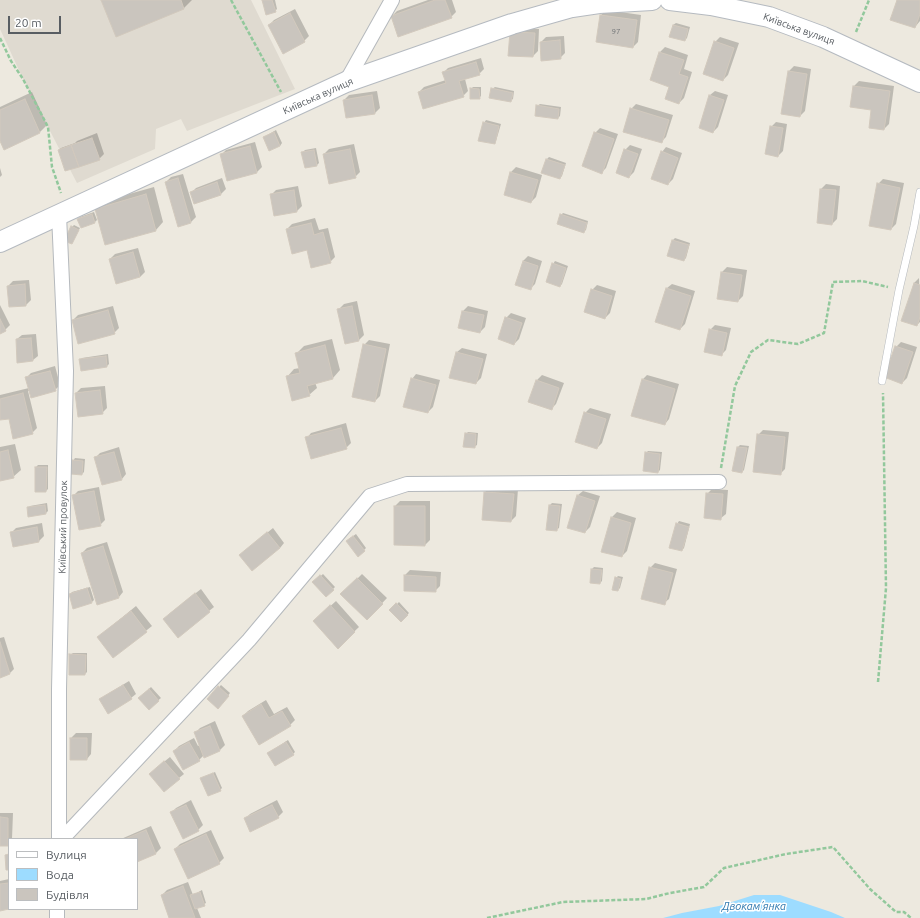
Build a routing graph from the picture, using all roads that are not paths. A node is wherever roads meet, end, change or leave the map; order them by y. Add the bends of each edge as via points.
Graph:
1 (392, 0) edge
2 (652, 0) edge
3 (670, 0) edge
4 (346, 82) junction
5 (920, 82) edge
6 (920, 192) edge
7 (64, 213) junction
8 (0, 242) edge
9 (882, 380) road end
10 (719, 482) road end
11 (59, 838) edge
12 (63, 838) edge

1 - 4 street
2 - 4 street, Київська вулиця via 572,7 512,24
3 - 5 street, Київська вулиця via 711,5 769,17 823,37
4 - 7 street, Київська вулиця
6 - 9 lane
7 - 8 street, Київська вулиця
7 - 11 street, Київський провулок via 66,371 59,689
10 - 12 street via 407,484 370,496 249,640

